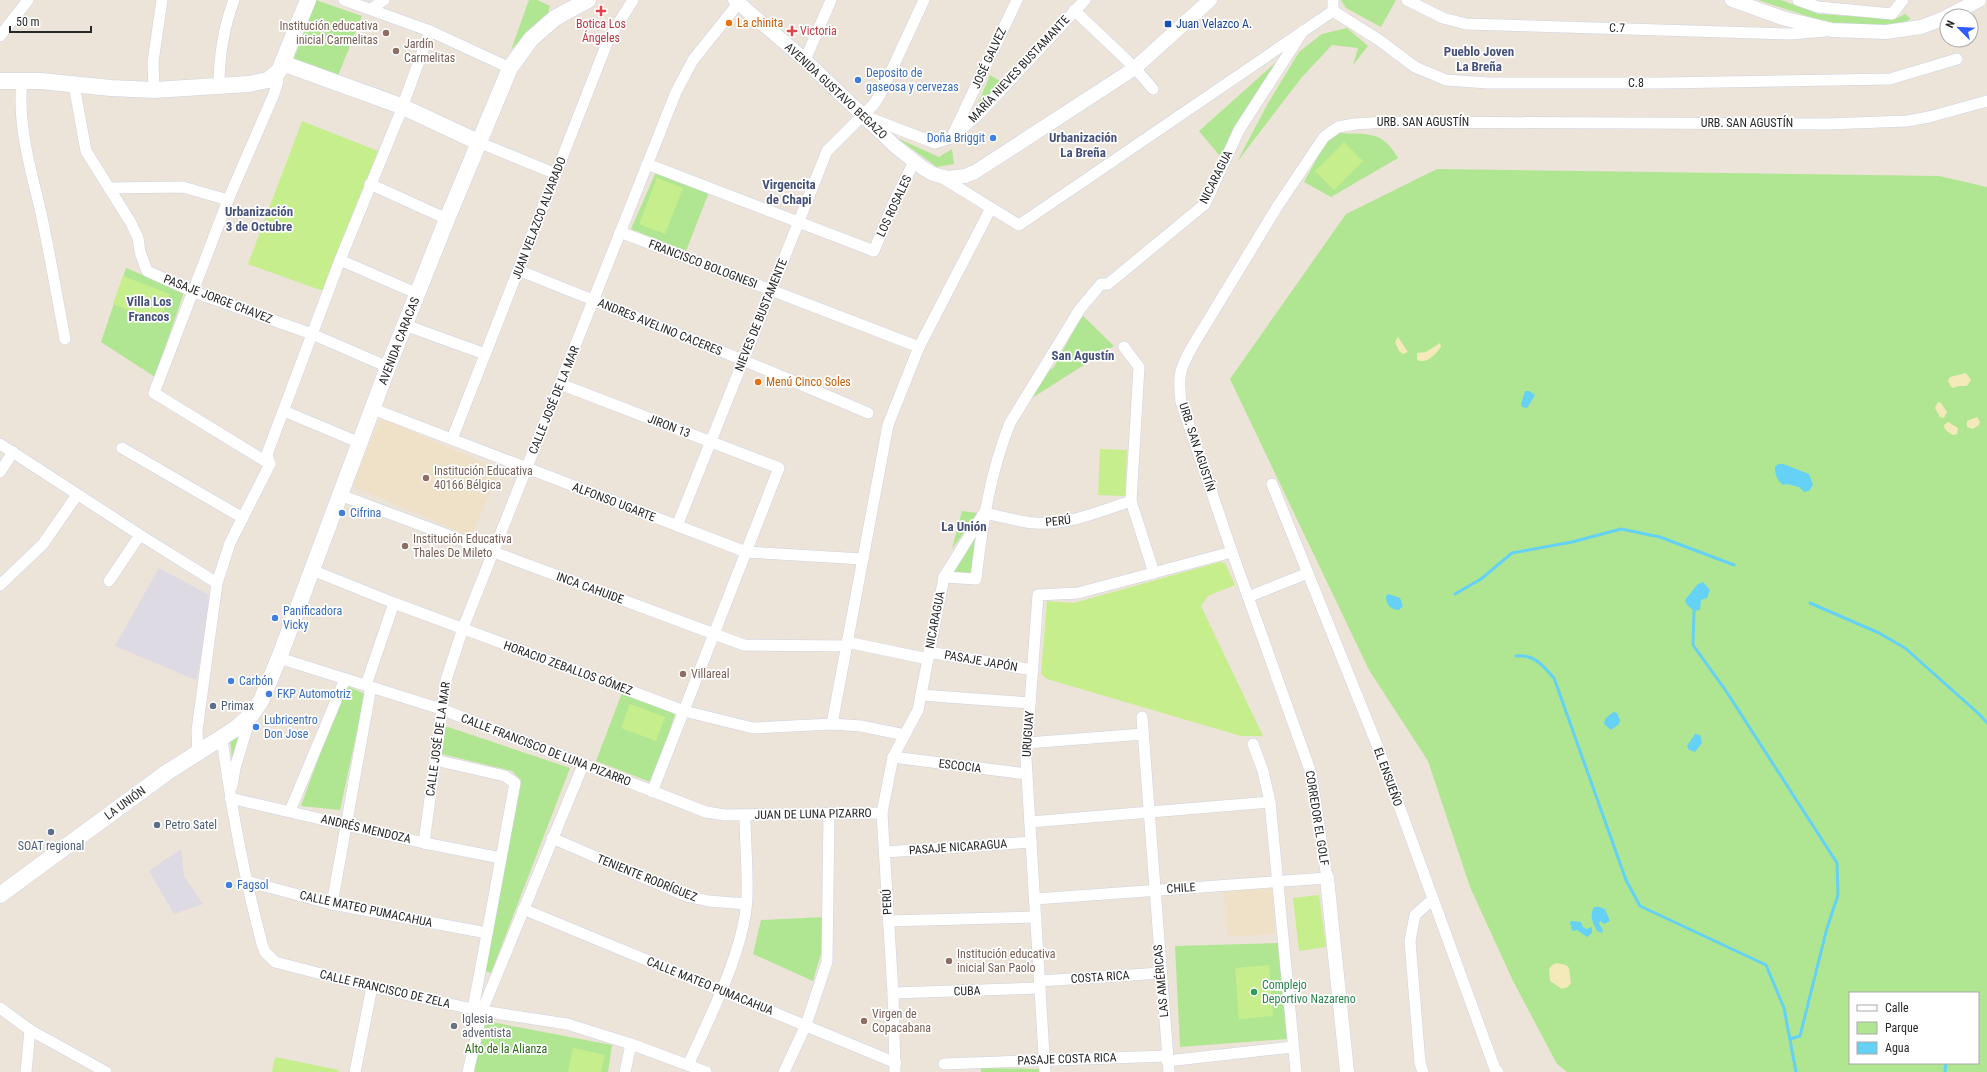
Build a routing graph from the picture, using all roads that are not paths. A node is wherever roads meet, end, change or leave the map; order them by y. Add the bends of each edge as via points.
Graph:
1 (28, 0) edge
2 (162, 0) edge
3 (234, 0) edge
4 (308, 0) edge
5 (344, 0) edge
6 (384, 0) edge
7 (634, 0) edge
8 (831, 0) edge
9 (924, 0) edge
10 (1017, 0) edge
11 (1084, 0) edge
12 (1199, 0) edge
13 (1210, 0) edge
14 (1408, 0) edge
15 (1732, 0) edge
16 (1798, 0) edge
17 (1903, 0) edge
18 (1979, 0) edge
19 (579, 1) edge
20 (738, 1) edge
21 (1820, 4) edge
22 (1333, 5) edge
23 (1964, 8) edge
24 (371, 9) junction
25 (1074, 10) junction
26 (1939, 20) edge
27 (1186, 22) junction
28 (1832, 30) junction
29 (430, 31) junction
30 (1303, 31) junction
31 (0, 36) edge
32 (1957, 59) dead end
33 (805, 60) junction
34 (510, 68) junction
35 (1135, 68) junction
36 (278, 70) junction
37 (22, 80) junction
38 (0, 81) edge
39 (74, 85) junction
40 (219, 86) junction
41 (1153, 89) dead end
42 (154, 90) junction
43 (1987, 100) edge
44 (401, 106) junction
45 (862, 115) junction
46 (951, 138) junction
47 (478, 142) junction
48 (914, 162) junction
49 (647, 164) junction
50 (556, 174) junction
51 (940, 176) junction
52 (370, 184) junction
53 (109, 188) junction
54 (228, 200) junction
55 (991, 208) junction
56 (447, 219) junction
57 (798, 222) junction
58 (620, 232) junction
59 (340, 260) junction
60 (518, 270) junction
61 (771, 290) junction
62 (194, 292) junction
63 (418, 294) junction
64 (593, 300) junction
65 (405, 326) junction
66 (312, 334) junction
67 (65, 339) dead end
68 (919, 347) junction
69 (1124, 347) dead end
70 (485, 354) junction
71 (743, 360) junction
72 (388, 367) junction
73 (560, 384) junction
74 (373, 408) junction
75 (284, 411) junction
76 (868, 413) dead end
77 (452, 439) junction
78 (711, 442) junction
79 (360, 443) junction
80 (0, 444) edge
81 (122, 448) dead end
82 (13, 452) junction
83 (270, 464) junction
84 (527, 468) junction
85 (0, 472) edge
86 (1272, 484) dead end
87 (77, 495) junction
88 (340, 495) junction
89 (1131, 501) junction
90 (984, 513) junction
91 (243, 518) junction
92 (677, 526) junction
93 (140, 535) junction
94 (493, 552) junction
95 (746, 552) junction
96 (1232, 552) junction
97 (863, 559) junction
98 (312, 570) junction
99 (1154, 573) junction
100 (1308, 573) junction
101 (944, 577) junction
102 (109, 581) dead end
103 (217, 583) junction
104 (0, 585) edge
105 (1248, 597) junction
106 (394, 602) junction
107 (463, 628) junction
108 (714, 634) junction
109 (847, 644) junction
110 (928, 656) junction
111 (279, 658) junction
112 (1033, 670) junction
113 (345, 679) junction
114 (368, 686) junction
115 (922, 695) junction
116 (1030, 703) junction
117 (441, 709) junction
118 (684, 711) junction
119 (252, 714) junction
120 (1142, 718) dead end
121 (832, 724) junction
122 (1143, 734) junction
123 (905, 735) junction
124 (222, 738) junction
125 (1027, 743) junction
126 (1253, 744) dead end
127 (198, 754) junction
128 (893, 758) junction
129 (435, 760) junction
130 (583, 765) junction
131 (1027, 774) junction
132 (652, 792) junction
133 (230, 798) junction
134 (1270, 802) junction
135 (290, 811) junction
136 (1149, 812) junction
137 (882, 813) junction
138 (828, 814) junction
139 (745, 815) junction
140 (1030, 822) junction
141 (347, 825) junction
142 (552, 838) junction
143 (1031, 842) junction
144 (424, 843) junction
145 (885, 852) junction
146 (502, 858) junction
147 (1327, 878) junction
148 (246, 881) junction
149 (1277, 882) junction
150 (1154, 890) junction
151 (0, 895) edge
152 (1035, 899) junction
153 (1433, 899) junction
154 (332, 904) junction
155 (746, 904) junction
156 (523, 909) junction
157 (1036, 917) junction
158 (888, 921) junction
159 (487, 933) junction
160 (1161, 973) junction
161 (1040, 985) junction
162 (372, 987) junction
163 (721, 990) junction
164 (893, 993) junction
165 (0, 1008) edge
166 (477, 1010) junction
167 (806, 1025) junction
168 (30, 1030) junction
169 (631, 1044) junction
170 (1293, 1047) junction
171 (1167, 1058) junction
172 (1045, 1060) junction
173 (944, 1064) dead end
174 (683, 1066) edge
175 (895, 1068) edge
176 (1496, 1071) edge
177 (26, 1072) edge
178 (106, 1072) edge
179 (355, 1072) edge
180 (468, 1072) edge
181 (625, 1072) edge
182 (706, 1072) edge
183 (784, 1072) edge
184 (1045, 1072) edge
185 (1169, 1072) edge
186 (1296, 1072) edge
187 (1347, 1072) edge
188 (1423, 1072) edge

1 - 31 street
2 - 42 street via 153,62
3 - 40 street via 225,22 219,57
4 - 36 main road
5 - 24 street
6 - 24 street
7 - 50 street, JUAN VELAZCO ALVARADO via 610,38
8 - 33 street
9 - 45 street, NIEVES DE BUSTAMENTE via 881,94
10 - 46 street, JOSÉ GALVEZ
11 - 25 street, MARÍA NIEVES BUSTAMANTE
12 - 27 street
13 - 27 street
14 - 28 street, C.7 via 1443,18 1466,24 1790,34
15 - 28 street via 1782,18
16 - 21 street
17 - 21 street via 1892,14
18 - 23 street
19 - 34 main road, AVENIDA CARACAS via 531,39
20 - 33 street, AVENIDA GUSTAVO BEGAZO
20 - 49 street, CALLE JOSÉ DE LA MAR via 693,60 676,92
22 - 30 street
22 - 32 street, C.8 via 1415,67 1446,80 1488,83 1661,84 1890,79
24 - 29 street
25 - 35 street
25 - 46 street, MARÍA NIEVES BUSTAMANTE via 980,113
26 - 28 street via 1921,27 1886,32
27 - 35 street
29 - 34 street
29 - 44 street
30 - 55 street via 1019,225
30 - 90 street, NICARAGUA via 1240,130 1205,204 1108,284 1101,284 1080,308 1010,423 1002,442
33 - 45 street, AVENIDA GUSTAVO BEGAZO
34 - 47 main road, AVENIDA CARACAS
35 - 41 street
35 - 51 street via 975,172 957,178
36 - 40 main road via 260,82
36 - 44 main road
36 - 54 street via 274,94
37 - 38 main road
37 - 39 main road
37 - 67 street via 21,109 24,136
39 - 42 main road
39 - 53 street, PASAJE JORGE CHAVEZ via 86,151
40 - 42 main road
43 - 96 street, URB. SAN AGUSTÍN via 1907,121 1828,124 1387,122 1338,127 1324,137 1289,189 1181,367 1181,402
44 - 47 main road
44 - 52 street
45 - 46 street, MARÍA NIEVES BUSTAMANTE via 935,143
45 - 48 street, AVENIDA GUSTAVO BEGAZO
45 - 57 street, NIEVES DE BUSTAMENTE via 827,151
47 - 50 street
47 - 56 main road, AVENIDA CARACAS
48 - 51 street, AVENIDA GUSTAVO BEGAZO
48 - 57 street, LOS ROSALES via 874,251
49 - 57 street
49 - 58 street, CALLE JOSÉ DE LA MAR
50 - 60 street, JUAN VELAZCO ALVARADO
51 - 55 street
52 - 56 street
52 - 59 street
53 - 54 street via 183,187
53 - 62 street, PASAJE JORGE CHAVEZ via 135,231 147,271
54 - 62 street
55 - 68 street
56 - 63 main road, AVENIDA CARACAS
57 - 61 street, NIEVES DE BUSTAMENTE
58 - 61 street, FRANCISCO BOLOGNESI
58 - 64 street, CALLE JOSÉ DE LA MAR
59 - 63 street
59 - 66 street
60 - 64 street, ANDRES AVELINO CACERES
60 - 70 street, JUAN VELAZCO ALVARADO
61 - 68 street, FRANCISCO BOLOGNESI
61 - 71 street, NIEVES DE BUSTAMENTE
62 - 66 street, PASAJE JORGE CHAVEZ
62 - 83 street via 154,393
63 - 65 main road, AVENIDA CARACAS
64 - 71 street, ANDRES AVELINO CACERES
64 - 73 street, CALLE JOSÉ DE LA MAR
65 - 70 street
65 - 72 main road, AVENIDA CARACAS
66 - 72 street, PASAJE JORGE CHAVEZ
66 - 75 street
68 - 97 street via 888,425
69 - 89 street via 1139,367
70 - 77 street, JUAN VELAZCO ALVARADO
71 - 76 street, ANDRES AVELINO CACERES
71 - 78 street, NIEVES DE BUSTAMENTE
72 - 74 main road, AVENIDA CARACAS
73 - 78 street, JIRON 13
73 - 84 street, CALLE JOSÉ DE LA MAR
74 - 77 street, ALFONSO UGARTE
74 - 79 main road, AVENIDA CARACAS
75 - 79 street
75 - 83 street via 267,454
77 - 84 street, ALFONSO UGARTE
78 - 92 street, NIEVES DE BUSTAMENTE
78 - 95 street, JIRON 13 via 779,468
79 - 88 main road, AVENIDA CARACAS
80 - 82 street
81 - 91 street
82 - 85 street
82 - 87 street
83 - 91 street
84 - 92 street, ALFONSO UGARTE
84 - 94 street, CALLE JOSÉ DE LA MAR
86 - 100 street, EL ENSUEÑO
87 - 93 street
87 - 104 street via 43,544
88 - 94 street, INCA CAHUIDE
88 - 98 main road, AVENIDA CARACAS
89 - 90 street, PERÚ via 1072,520 1052,522 1035,523
89 - 99 street
90 - 101 street, NICARAGUA
90 - 101 street via 976,579
91 - 103 street via 230,543
92 - 95 street, ALFONSO UGARTE
93 - 102 street
93 - 103 street
94 - 107 street, CALLE JOSÉ DE LA MAR
94 - 108 street, INCA CAHUIDE
95 - 97 street, ALFONSO UGARTE
95 - 108 street
96 - 99 street, URUGUAY
96 - 105 street, CORREDOR EL GOLF
97 - 109 street
98 - 106 street, HORACIO ZEBALLOS GÓMEZ
98 - 111 main road, AVENIDA CARACAS
99 - 112 street, URUGUAY via 1078,593 1038,596
100 - 105 street
100 - 153 street, EL ENSUEÑO via 1377,745
101 - 110 street, NICARAGUA
103 - 127 street via 197,731
105 - 147 street, CORREDOR EL GOLF via 1311,773
106 - 107 street, HORACIO ZEBALLOS GÓMEZ
106 - 114 street
107 - 117 street, CALLE JOSÉ DE LA MAR via 446,680
107 - 118 street, HORACIO ZEBALLOS GÓMEZ
108 - 109 street, INCA CAHUIDE via 744,645
108 - 118 street
109 - 110 street, PASAJE JAPÓN
109 - 121 street
110 - 112 street, PASAJE JAPÓN
110 - 115 street, NICARAGUA
111 - 113 street, CALLE FRANCISCO DE LUNA PIZARRO
111 - 119 main road, AVENIDA CARACAS via 261,701
112 - 116 street, URUGUAY
113 - 114 street, CALLE FRANCISCO DE LUNA PIZARRO
113 - 135 street
114 - 117 street, CALLE FRANCISCO DE LUNA PIZARRO
114 - 141 street
115 - 116 street
115 - 123 street, NICARAGUA via 918,710
116 - 125 street, URUGUAY
117 - 129 street, CALLE JOSÉ DE LA MAR
117 - 130 street, CALLE FRANCISCO DE LUNA PIZARRO
118 - 121 street, HORACIO ZEBALLOS GÓMEZ via 753,728
118 - 132 street
119 - 124 main road, LA UNIÓN
119 - 133 street, CALLE FRANCISCO DE ZELA via 235,768
120 - 122 street, LAS AMÉRICAS
121 - 123 street, HORACIO ZEBALLOS GÓMEZ via 861,726
122 - 125 street
122 - 136 street, LAS AMÉRICAS
123 - 128 street, PERÚ
124 - 127 main road, LA UNIÓN
124 - 133 street, CALLE FRANCISCO DE ZELA
125 - 131 street, URUGUAY
126 - 134 street via 1263,770
127 - 151 main road, LA UNIÓN via 166,773
128 - 131 street, ESCOCIA
128 - 137 street, PERÚ
129 - 144 street, CALLE JOSÉ DE LA MAR
129 - 146 street via 506,776 515,783
130 - 132 street, CALLE FRANCISCO DE LUNA PIZARRO
130 - 142 street
131 - 140 street, URUGUAY
132 - 139 street, CALLE FRANCISCO DE LUNA PIZARRO via 706,812
133 - 135 street, ANDRÉS MENDOZA
133 - 148 street, CALLE FRANCISCO DE ZELA
134 - 136 street
134 - 149 street
135 - 141 street, ANDRÉS MENDOZA
136 - 140 street
136 - 150 street, LAS AMÉRICAS
137 - 138 street, JUAN DE LUNA PIZARRO
137 - 145 street, PERÚ
138 - 139 street, JUAN DE LUNA PIZARRO
138 - 167 street via 827,962
139 - 155 street
140 - 143 street, URUGUAY
141 - 144 street, ANDRÉS MENDOZA
141 - 154 street
142 - 155 street, TENIENTE RODRÍGUEZ via 686,896
142 - 156 street
143 - 145 street, PASAJE NICARAGUA
143 - 152 street, URUGUAY
144 - 146 street, ANDRÉS MENDOZA
145 - 158 street, PERÚ
146 - 159 street
147 - 149 street, CHILE
147 - 187 street, CORREDOR EL GOLF
148 - 154 street, CALLE MATEO PUMACAHUA
148 - 162 street, CALLE FRANCISCO DE ZELA via 262,944 269,957 284,965
149 - 150 street, CHILE
149 - 170 street
150 - 152 street, CHILE
150 - 160 street, LAS AMÉRICAS
152 - 157 street, URUGUAY
153 - 176 street, EL ENSUEÑO
153 - 188 street via 1415,915 1410,941 1420,1063
154 - 159 street, CALLE MATEO PUMACAHUA
155 - 163 street via 741,934
156 - 163 street, CALLE MATEO PUMACAHUA
156 - 166 street
157 - 158 street
157 - 161 street, URUGUAY
158 - 164 street, PERÚ
159 - 166 street
160 - 161 street, COSTA RICA
160 - 171 street, LAS AMÉRICAS
161 - 164 street, CUBA
161 - 172 street, URUGUAY
162 - 166 street, CALLE FRANCISCO DE ZELA
162 - 179 street
163 - 167 street, CALLE MATEO PUMACAHUA
163 - 174 street
164 - 175 street, PERÚ
165 - 168 street
166 - 169 street, CALLE FRANCISCO DE ZELA via 567,1024
166 - 180 street
167 - 175 street, CALLE MATEO PUMACAHUA
167 - 183 street
168 - 177 street
168 - 178 street
169 - 174 street, CALLE FRANCISCO DE ZELA
169 - 181 street
170 - 171 street, PASAJE COSTA RICA
170 - 186 street
171 - 172 street, PASAJE COSTA RICA
171 - 185 street, LAS AMÉRICAS
172 - 173 street, PASAJE COSTA RICA
172 - 184 street, URUGUAY
174 - 182 street, CALLE FRANCISCO DE ZELA

